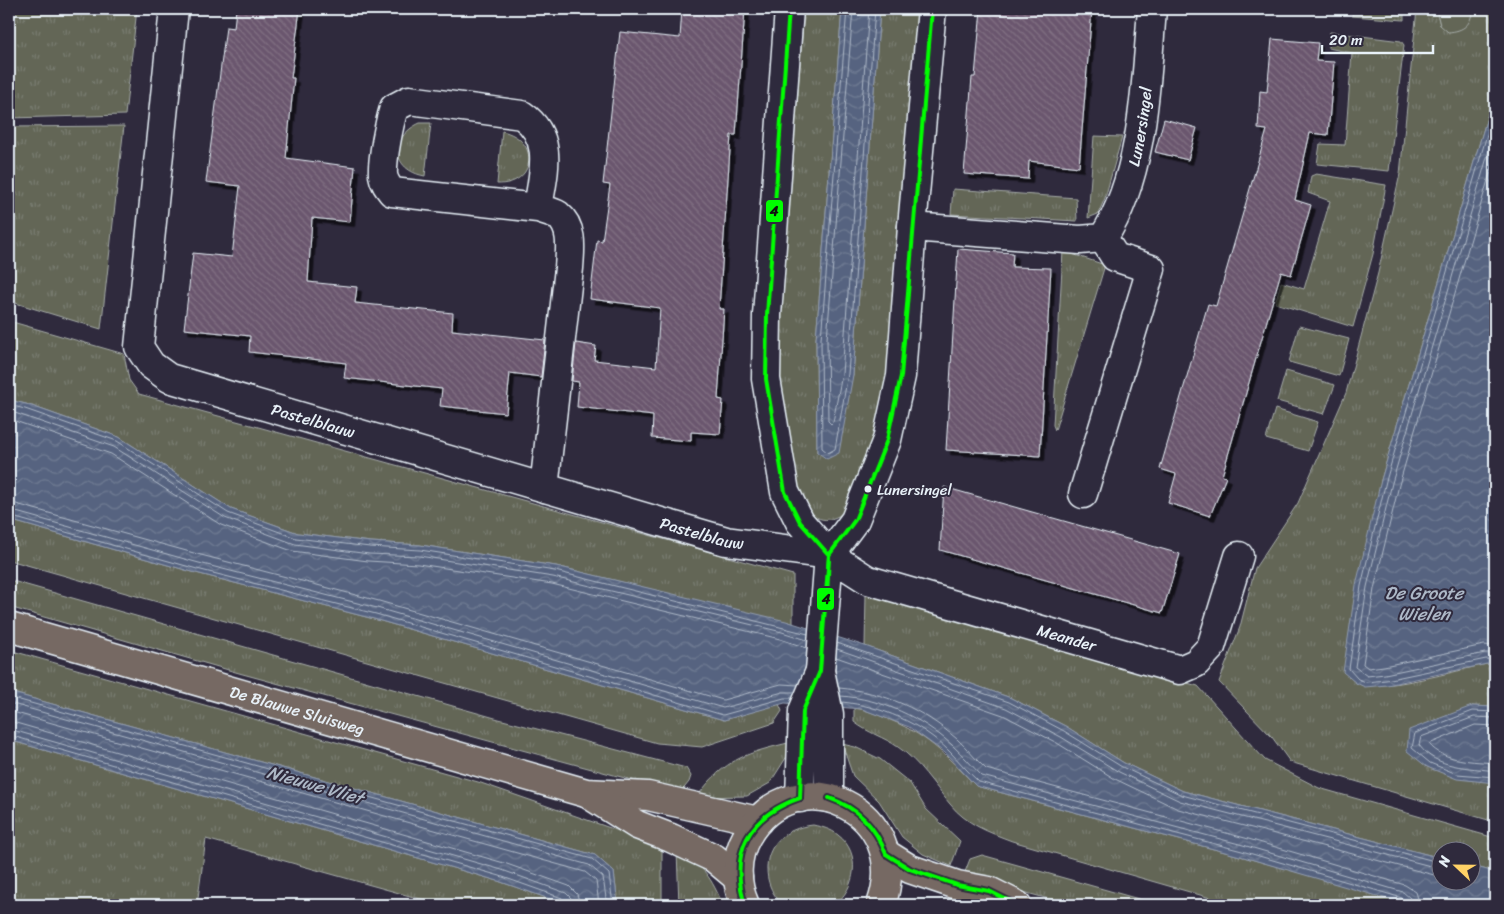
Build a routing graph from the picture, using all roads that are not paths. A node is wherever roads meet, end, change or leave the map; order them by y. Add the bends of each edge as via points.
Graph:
1 (174, 9) edge
2 (789, 9) edge
3 (932, 9) edge
4 (1152, 9) edge
5 (538, 208) junction
6 (912, 227) junction
7 (1103, 238) junction
8 (544, 488) junction
9 (1083, 494) dead end
10 (829, 554) junction
11 (1239, 556) dead end
12 (9, 627) edge
13 (816, 712) junction
14 (586, 793) junction
15 (800, 798) junction
16 (829, 798) junction
17 (758, 821) junction
18 (886, 854) junction
19 (738, 878) junction
20 (745, 905) edge
21 (881, 905) edge
22 (1017, 905) edge

1 - 8 street, Pastelblauw via 139,347 151,365 169,378
2 - 10 street via 770,256 766,379 785,492 800,522
3 - 6 street
4 - 7 street, Lunersingel via 1141,135 1116,219
5 - 5 street via 545,156 542,138 532,122 522,115 409,100 394,108 383,175 392,192
5 - 8 street via 558,215 568,230 571,245
6 - 7 street via 1059,239
6 - 10 street via 901,376 887,440 855,520
7 - 9 street via 1115,257 1150,269
8 - 10 street, Pastelblauw via 726,541
10 - 11 street, Meander via 868,580 1180,670 1196,663 1211,647
10 - 13 street
12 - 14 main road, De Blauwe Sluisweg
13 - 15 street
13 - 16 street
14 - 17 main road, De Blauwe Sluisweg via 648,796
14 - 19 main road, De Blauwe Sluisweg via 637,826 714,858
15 - 16 main road
15 - 17 main road via 777,806
16 - 18 main road via 842,802 866,818 882,840
17 - 19 main road via 744,842
18 - 21 main road via 888,880
18 - 22 main road via 910,868 957,885 989,892
19 - 20 main road

